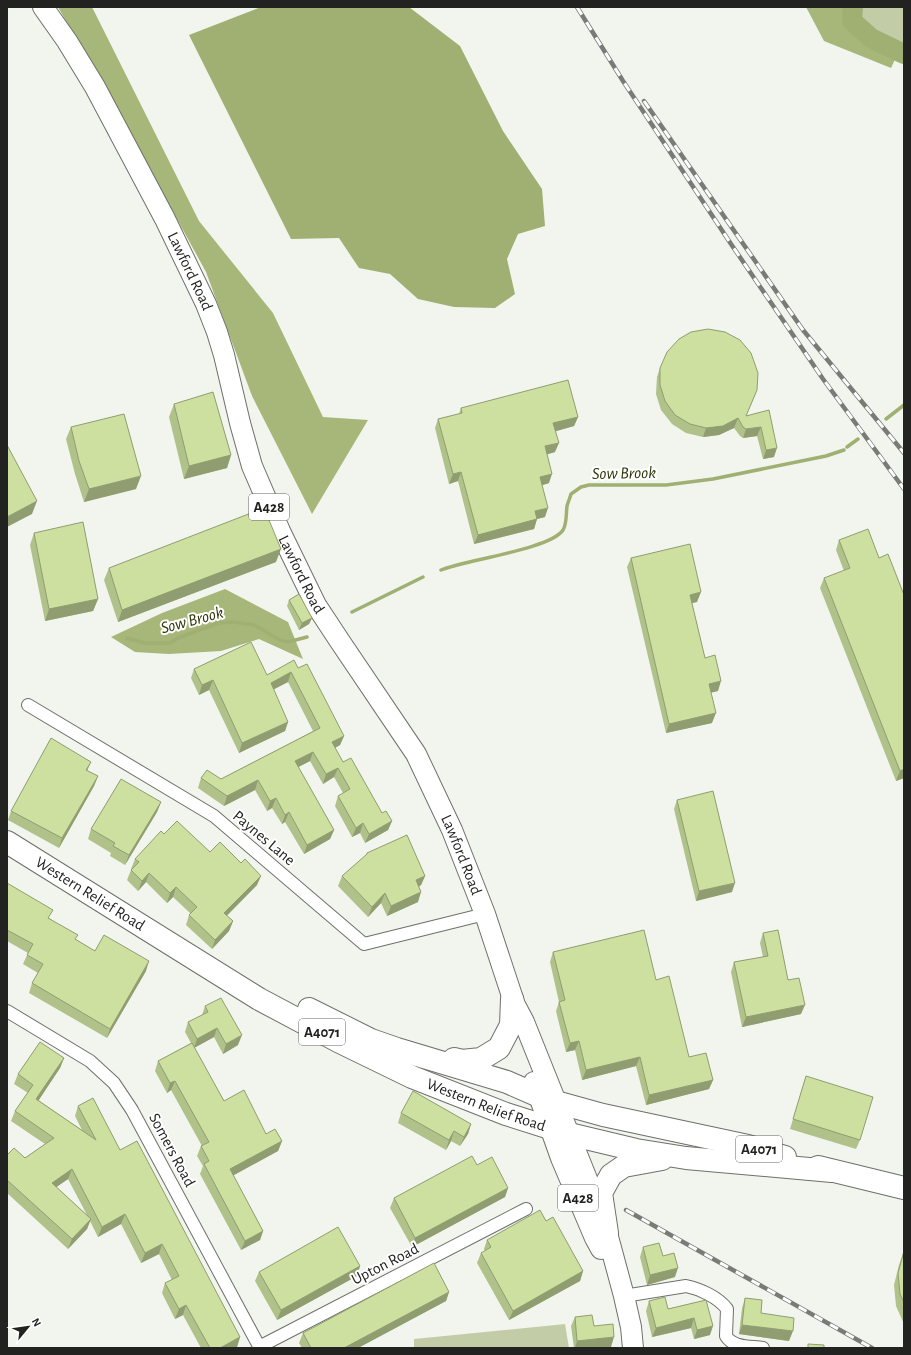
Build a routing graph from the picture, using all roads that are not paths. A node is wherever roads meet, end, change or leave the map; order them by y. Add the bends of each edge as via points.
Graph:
1 (43, 7) edge
2 (28, 705) dead end
3 (7, 842) edge
4 (485, 914) junction
5 (172, 945) junction
6 (513, 1002) junction
7 (7, 1011) edge
8 (371, 1040) junction
9 (552, 1113) junction
10 (679, 1157) junction
11 (772, 1165) junction
12 (832, 1171) junction
13 (904, 1188) edge
14 (526, 1209) dead end
15 (607, 1233) junction
16 (622, 1290) junction
17 (260, 1348) edge
18 (633, 1348) edge
19 (763, 1348) edge

1 - 4 main road, Lawford Road / A428 via 95,87 165,219 206,304 224,355 256,479 287,548 316,605 416,754 452,830
2 - 4 street, Paynes Lane via 214,816 364,944
3 - 5 highway, Western Relief Road / A4071
4 - 6 main road, Lawford Road / A428
5 - 8 highway, Western Relief Road / A4071
5 - 9 highway, Western Relief Road / A4071 via 259,999 412,1077 506,1114
6 - 8 highway via 511,1025 503,1041 499,1048 481,1059 462,1061 410,1044
6 - 9 main road, Lawford Road / A428 via 516,1028
7 - 17 street, Somers Road via 90,1061 114,1083 132,1110
8 - 9 highway, Western Relief Road / A4071 via 507,1082
9 - 10 highway, Western Relief Road / A4071 via 636,1150
9 - 11 highway via 580,1122
9 - 12 highway, Western Relief Road / A4071 via 603,1115 748,1146
9 - 15 main road, Lawford Road / A428 via 595,1199
9 - 16 main road, Lawford Road / A428 via 561,1158 595,1238
10 - 11 highway, Western Relief Road / A4071
10 - 15 highway via 624,1166 611,1175 601,1193
11 - 12 highway, Western Relief Road / A4071
12 - 13 highway, Western Relief Road / A4071
14 - 17 street, Upton Road
15 - 16 main road, Lawford Road / A428
16 - 18 main road, Lawford Road / A428
16 - 19 street via 692,1287 720,1300 727,1308 728,1339 734,1344

